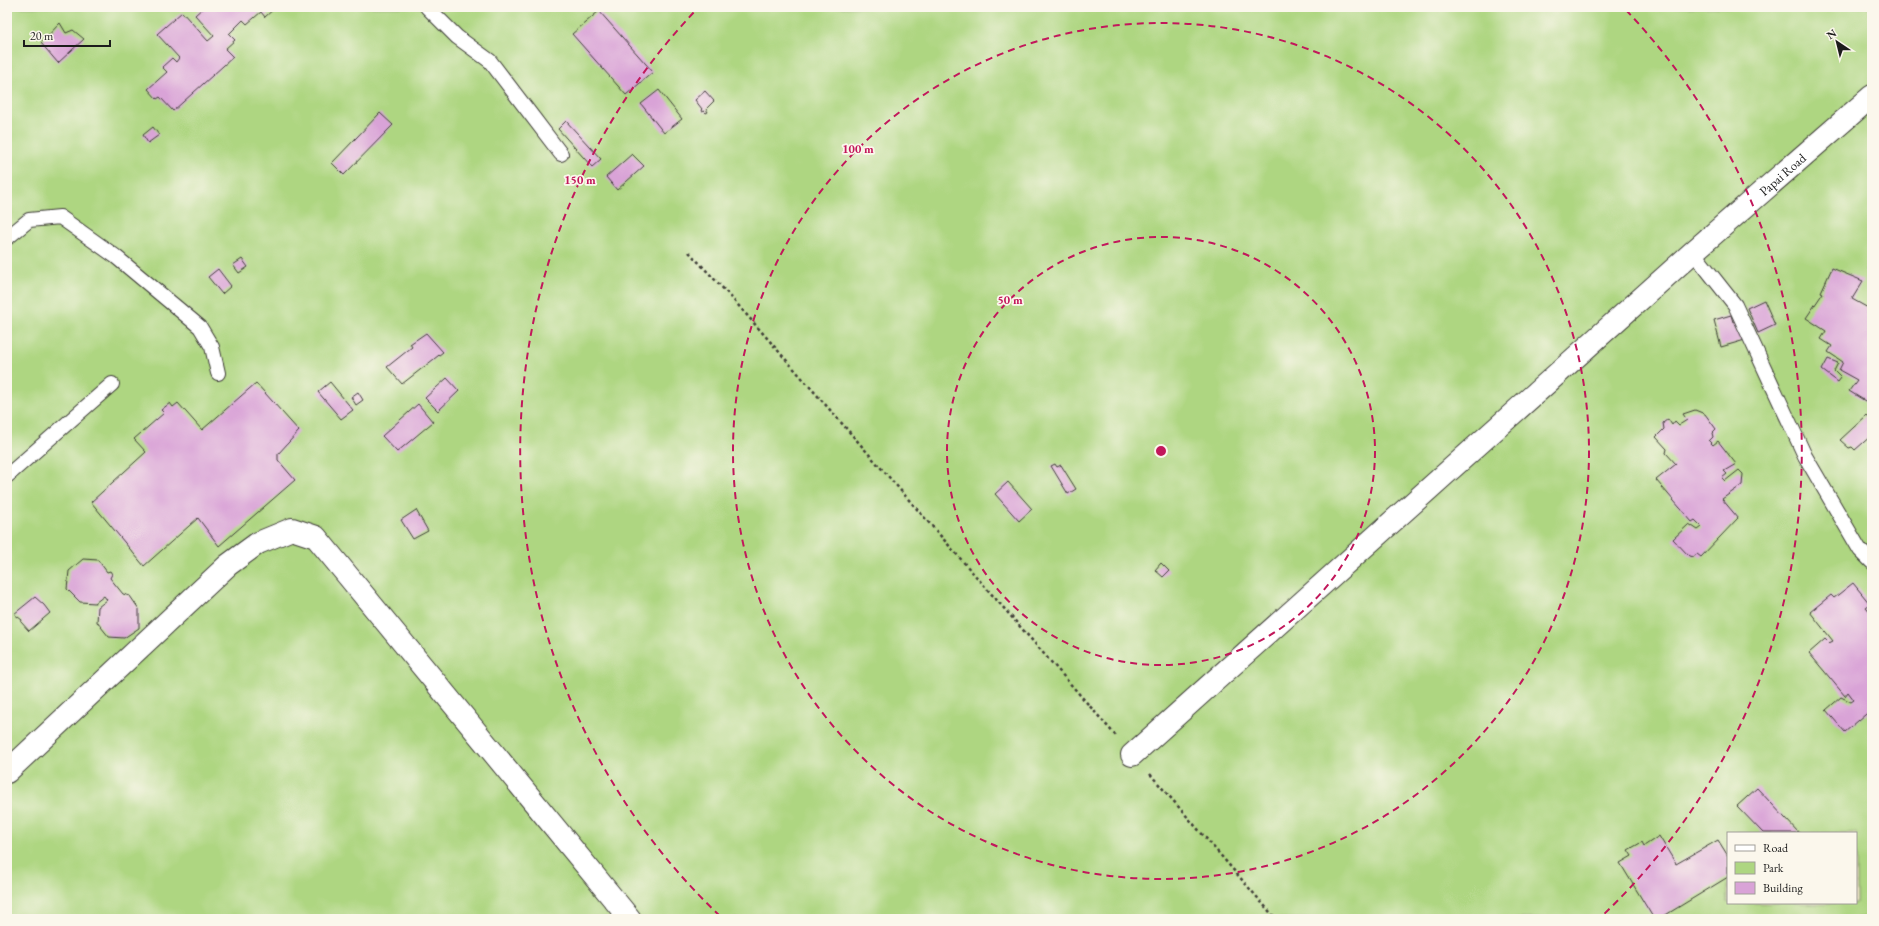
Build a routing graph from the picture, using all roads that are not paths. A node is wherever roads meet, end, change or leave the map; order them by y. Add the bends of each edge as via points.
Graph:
1 (427, 7) edge
2 (1872, 96) edge
3 (561, 154) dead end
4 (7, 238) edge
5 (1693, 252) junction
6 (218, 373) dead end
7 (112, 384) dead end
8 (8, 474) edge
9 (1872, 562) edge
10 (1132, 755) road end
11 (7, 772) edge
12 (630, 919) edge

1 - 3 lane via 456,37 490,61
2 - 5 street, Papai Road
4 - 6 lane via 29,220 60,217 115,256 200,327 212,347
5 - 9 lane via 1735,305 1805,456 1860,550
5 - 10 street, Papai Road
7 - 8 lane
11 - 12 street via 228,565 258,543 292,529 316,537

